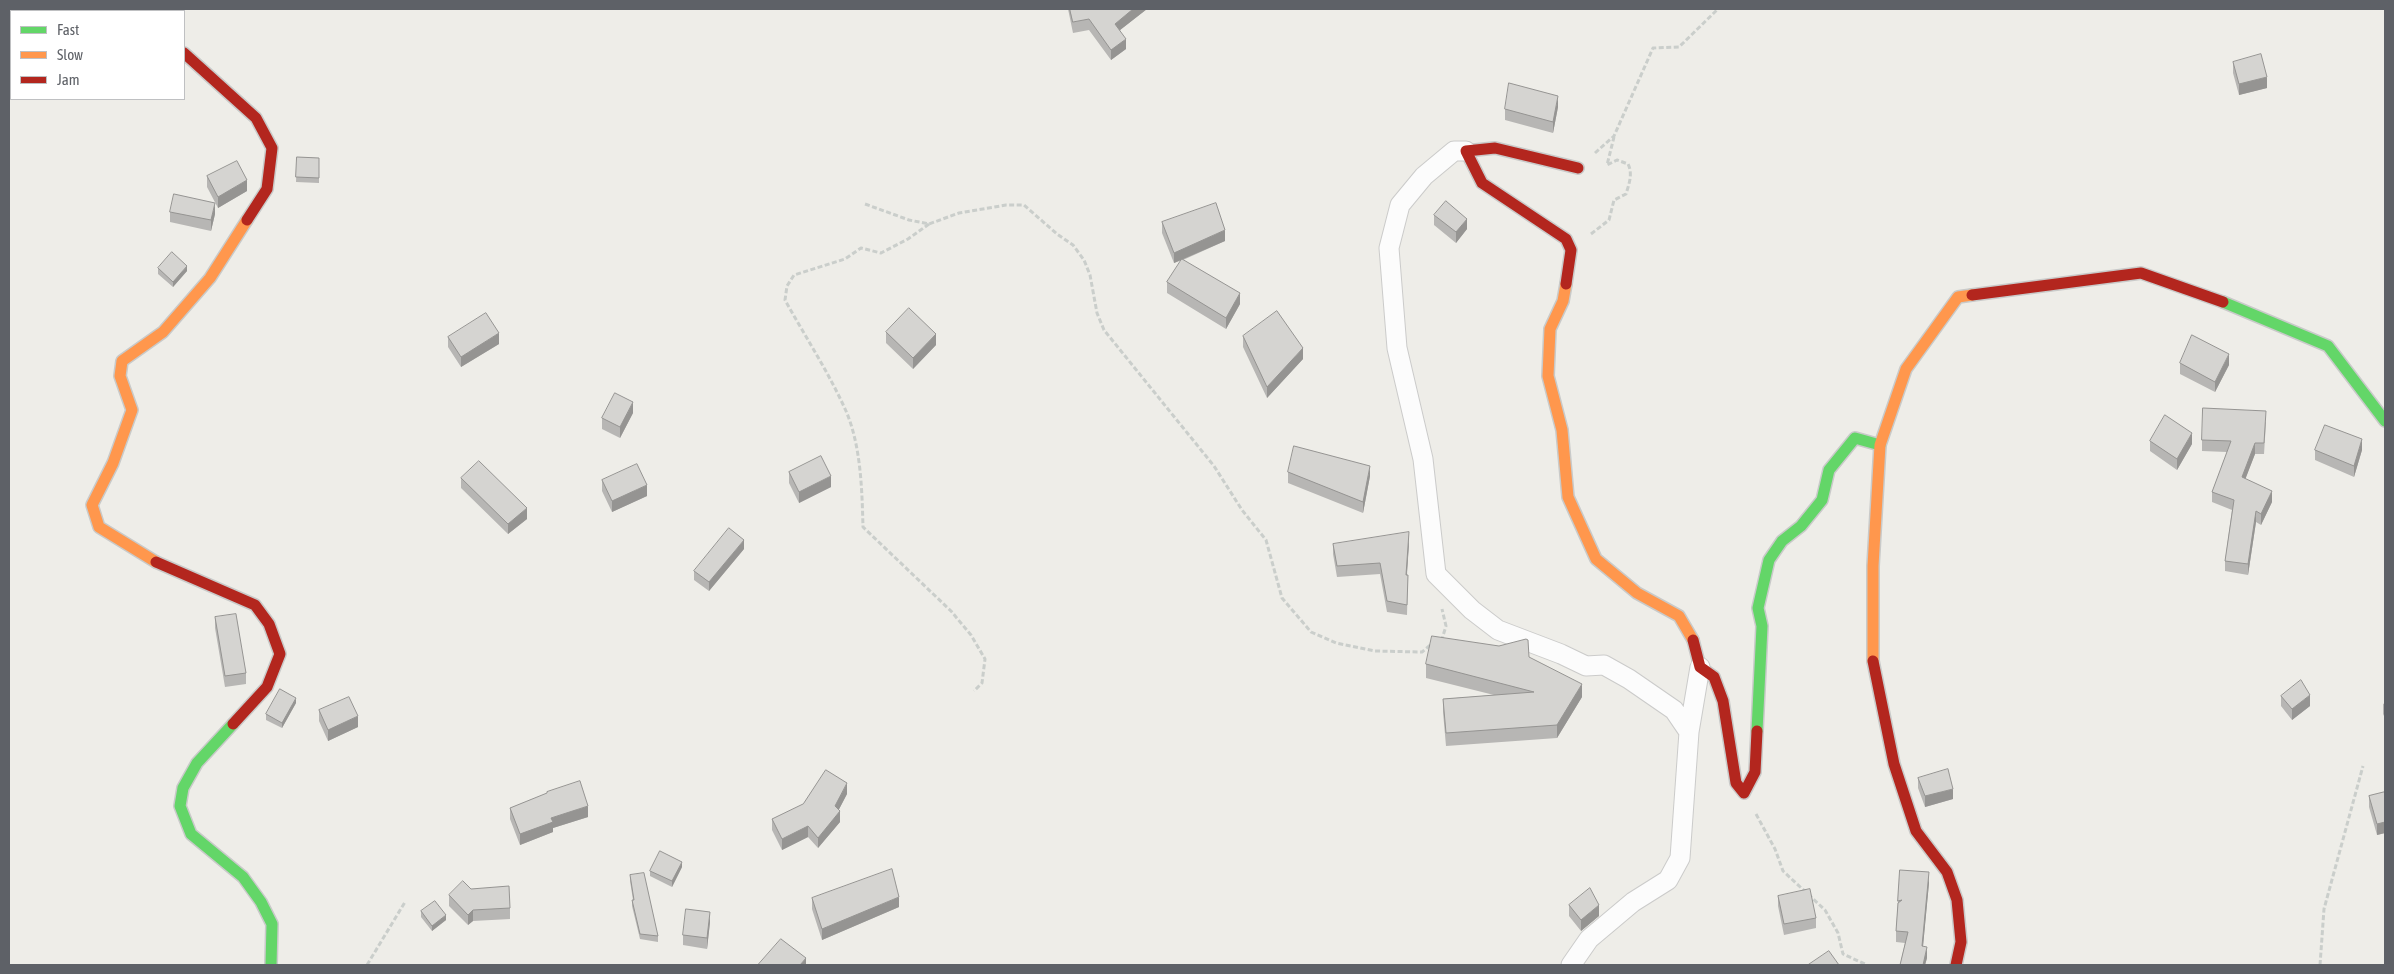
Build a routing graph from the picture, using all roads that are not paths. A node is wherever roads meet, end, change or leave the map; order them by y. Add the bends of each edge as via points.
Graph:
1 (185, 54) edge
2 (1466, 151) junction
3 (1578, 168) road end
4 (2385, 421) edge
5 (1880, 446) junction
6 (1700, 667) junction
7 (1689, 732) junction
8 (271, 965) edge
9 (1571, 965) edge
10 (1956, 965) edge

1 - 8 street via 256,118 272,148 268,189 210,278 163,332 122,361 120,376 132,410 92,506 100,527 150,559 255,605 270,624 280,654 267,687 197,763 183,788 180,806 191,834 243,878 261,902 272,924
2 - 3 street via 1495,148
2 - 6 street via 1482,183 1566,239 1571,250 1563,301 1550,329 1548,349 1548,376 1562,430 1568,497 1596,559 1637,593 1679,616 1692,637
2 - 7 street via 1454,151 1424,176 1400,206 1389,248 1397,348 1423,459 1436,574 1472,610 1498,630 1586,666 1604,665 1621,674 1674,710
4 - 5 street via 2328,346 2238,307 2141,273 1958,297 1906,368
5 - 6 street via 1855,438 1829,470 1822,500 1801,526 1782,541 1769,560 1758,608 1762,626 1755,772 1744,793 1736,783 1723,701 1714,677
5 - 10 street via 1873,566 1873,662 1894,764 1916,831 1947,872 1957,900 1961,942
6 - 7 street
7 - 9 street via 1680,858 1668,880 1633,902 1589,939

